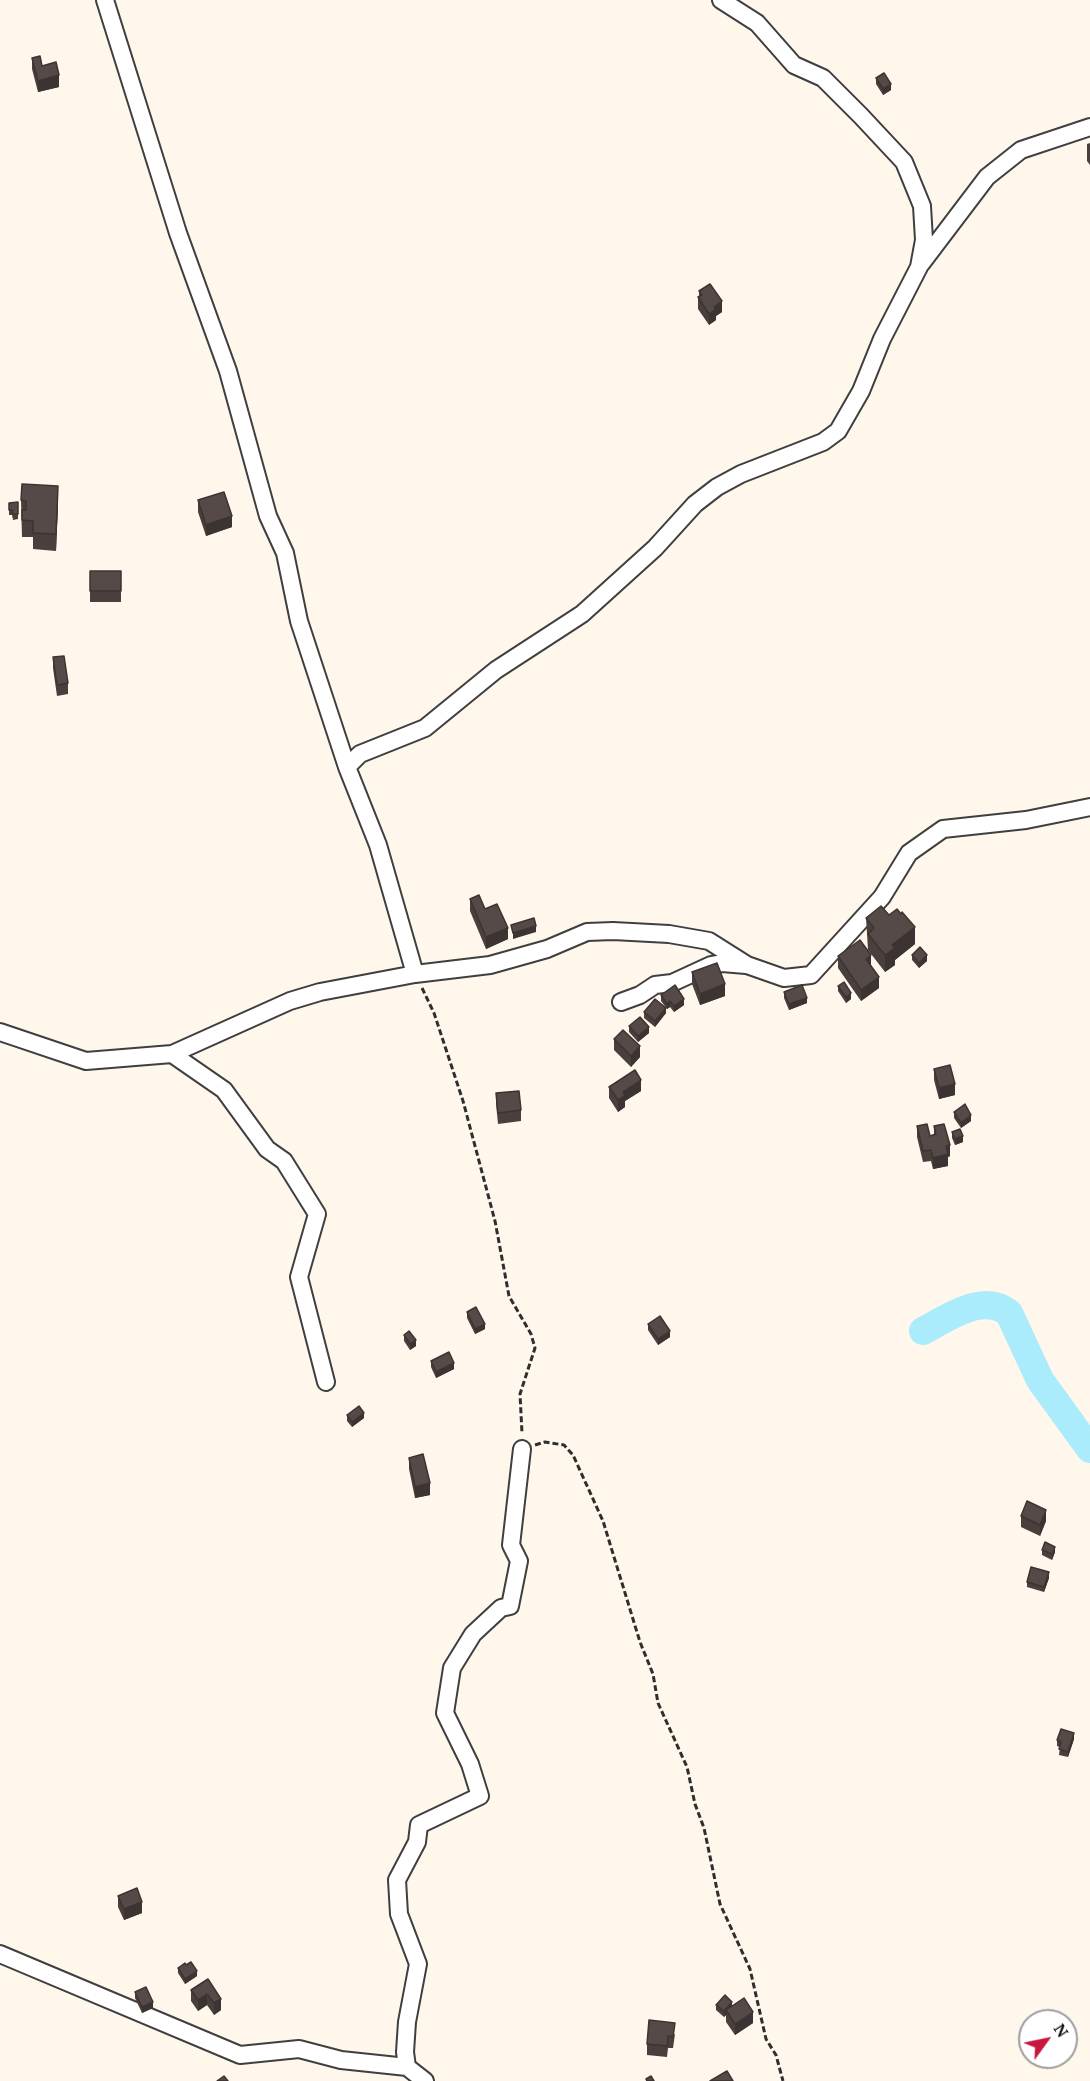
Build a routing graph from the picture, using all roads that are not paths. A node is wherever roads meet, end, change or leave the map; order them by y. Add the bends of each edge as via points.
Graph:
1 (105, 0) edge
2 (722, 0) edge
3 (1090, 127) edge
4 (919, 267) junction
5 (347, 768) junction
6 (1090, 807) edge
7 (747, 965) junction
8 (415, 974) junction
9 (621, 1002) dead end
10 (0, 1032) edge
11 (172, 1054) junction
12 (326, 1382) dead end
13 (522, 1449) road end
14 (0, 1954) edge
15 (407, 2067) junction
16 (425, 2081) edge

1 - 5 street via 178,233 228,371 268,516 285,553 299,621
2 - 4 street via 757,23 794,65 823,78 904,162 922,206 924,240
3 - 4 street via 1021,150 995,170
4 - 5 street via 882,339 861,391 837,431 823,442 717,487 582,614 496,670 425,729 360,754
5 - 8 street via 378,845
6 - 7 street via 1026,820 943,829 909,853 882,897 811,975 784,978
7 - 8 street via 709,941 614,931 587,932 547,950 490,965
7 - 9 street via 711,965
8 - 11 street via 290,1001
10 - 11 street via 86,1061
11 - 12 street via 224,1090 267,1149 284,1161 317,1214 299,1277
13 - 15 street via 511,1545 519,1560 510,1606 501,1608 473,1634 452,1668 445,1713 470,1764 480,1796 419,1825 417,1842 397,1880 399,1914 418,1964 407,2022
14 - 15 street via 240,2055 299,2049 341,2060
15 - 16 street

